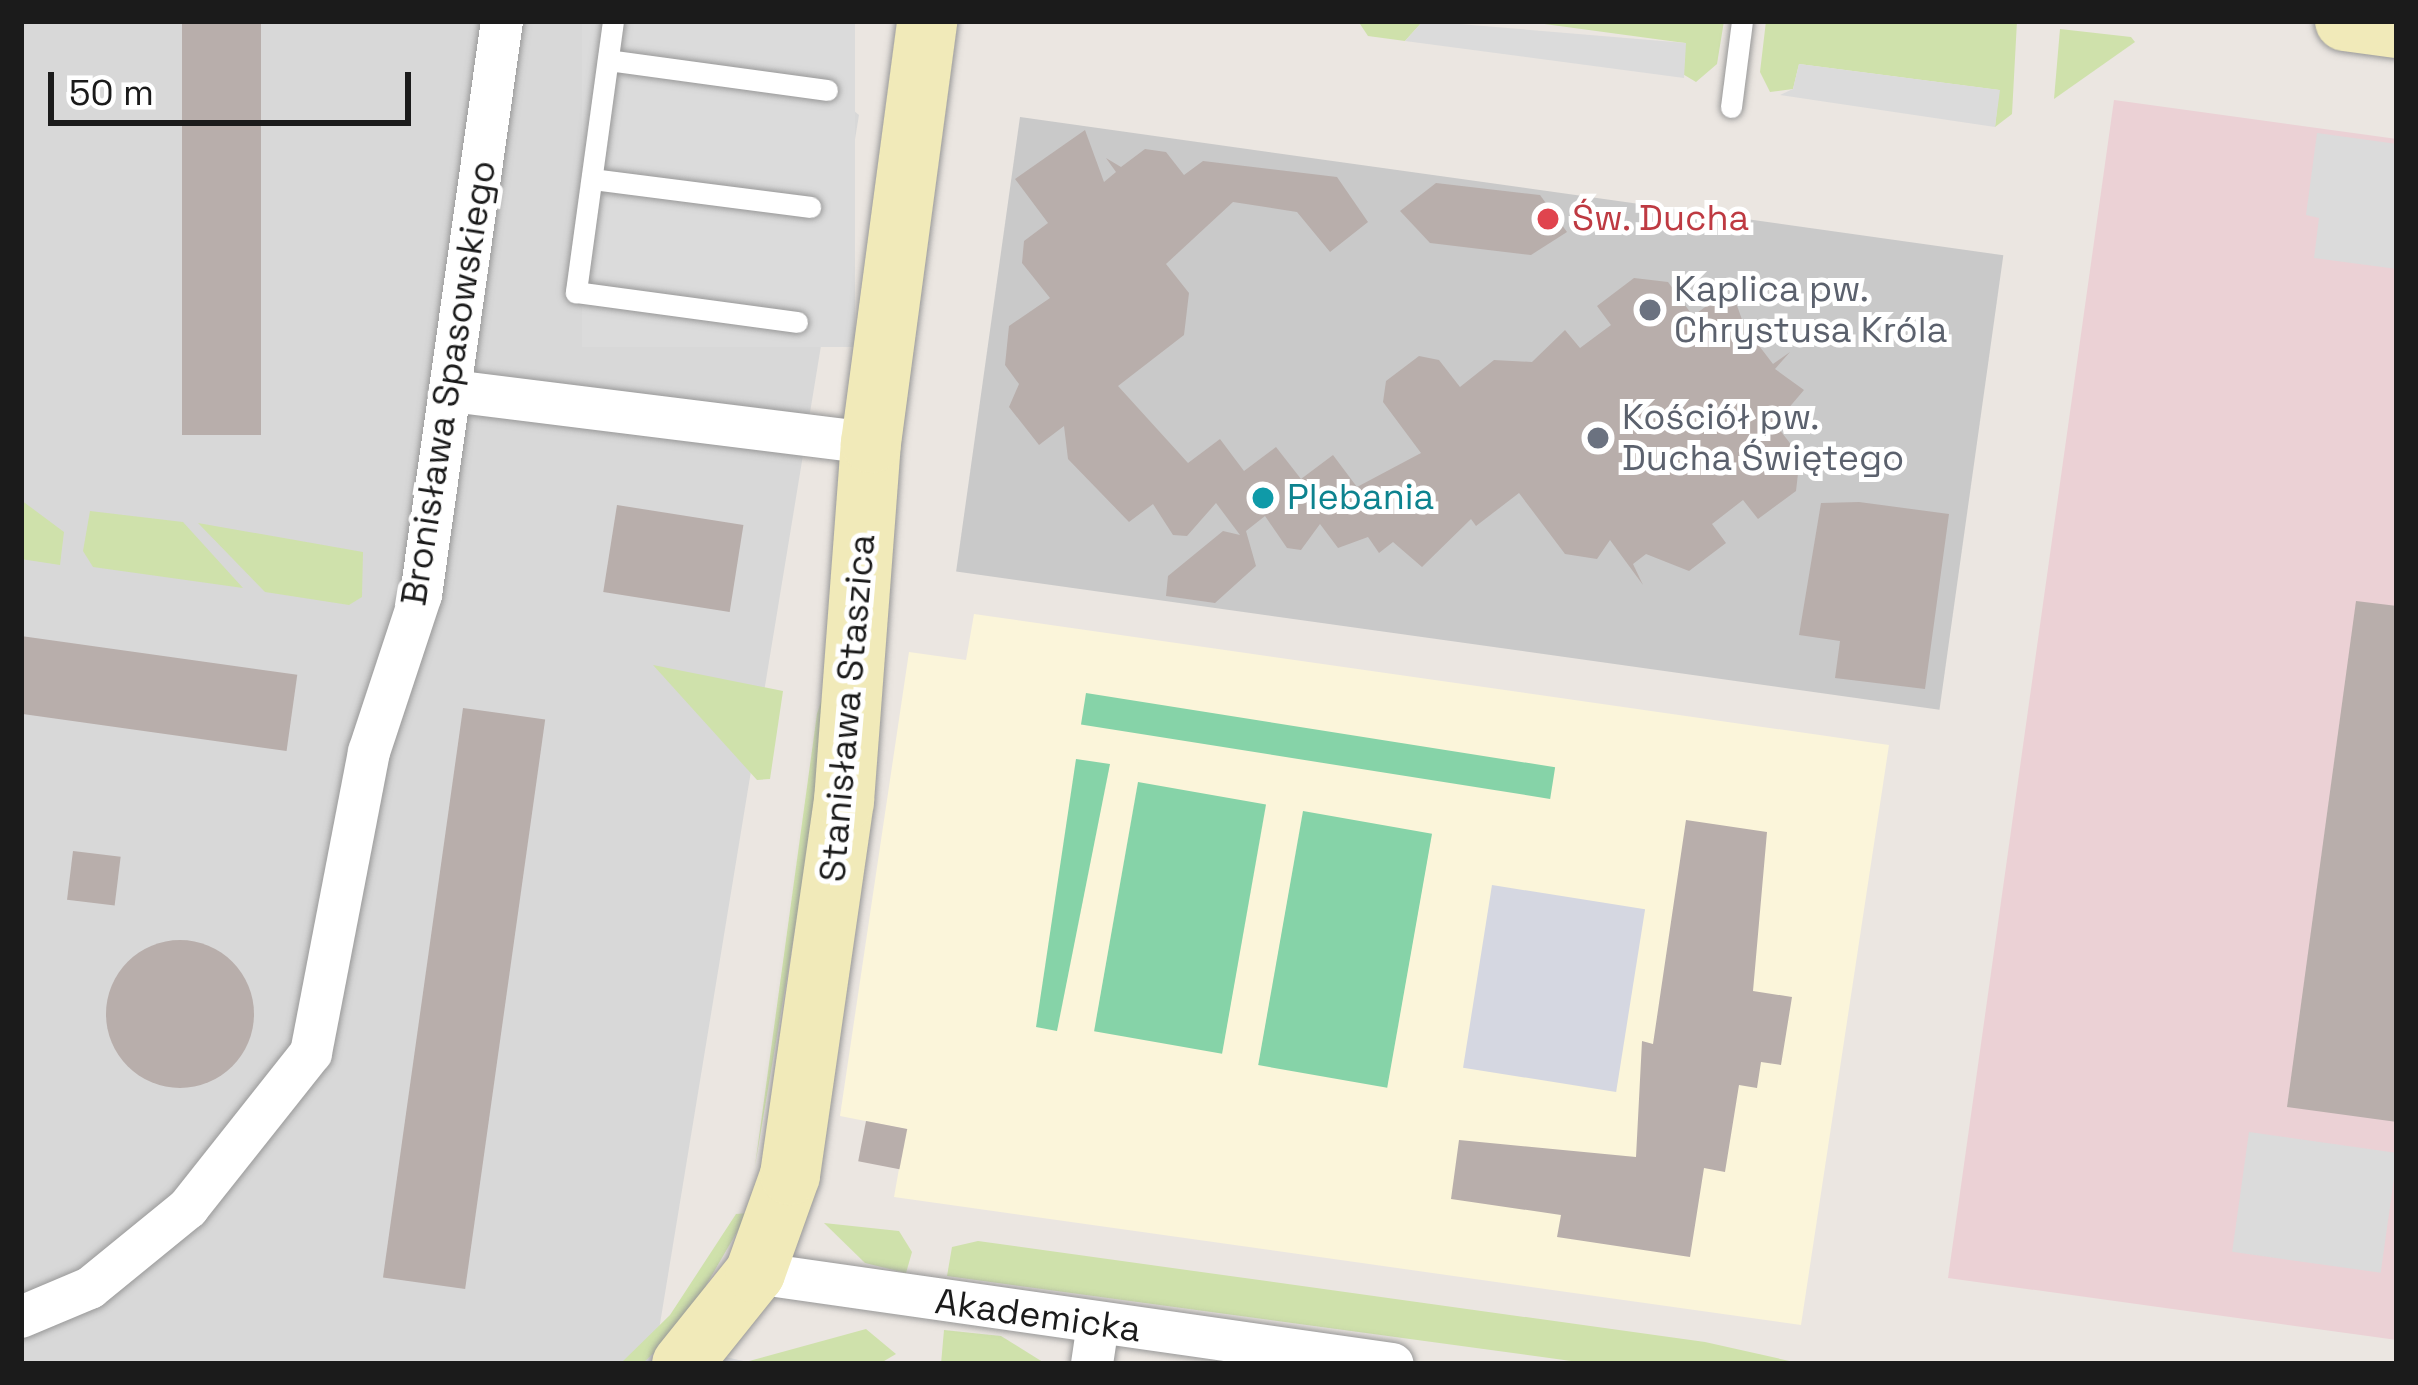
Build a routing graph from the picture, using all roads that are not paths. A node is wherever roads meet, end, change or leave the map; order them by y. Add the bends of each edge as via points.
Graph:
1 (502, 21) edge
2 (613, 21) edge
3 (927, 21) edge
4 (1742, 21) edge
5 (2344, 21) edge
6 (2397, 28) edge
7 (608, 61) junction
8 (827, 90) dead end
9 (1731, 107) dead end
10 (592, 179) junction
11 (810, 207) dead end
12 (797, 322) dead end
13 (452, 391) junction
14 (871, 443) junction
15 (755, 1273) junction
16 (21, 1317) edge
17 (1095, 1344) edge
18 (682, 1364) edge
19 (1393, 1364) edge

1 - 13 street, Bronisława Spasowskiego
2 - 7 lane
3 - 14 street, Stanisława Staszica
4 - 9 lane
5 - 6 street
7 - 8 lane
7 - 10 lane
10 - 11 lane
10 - 12 lane via 576,292
13 - 14 street
13 - 16 street, Bronisława Spasowskiego via 421,595 369,752 311,1053 188,1208 90,1288
14 - 15 street, Stanisława Staszica via 841,823 790,1175
15 - 17 street, Akademicka
15 - 18 street, Stanisława Staszica
17 - 19 street, Akademicka

